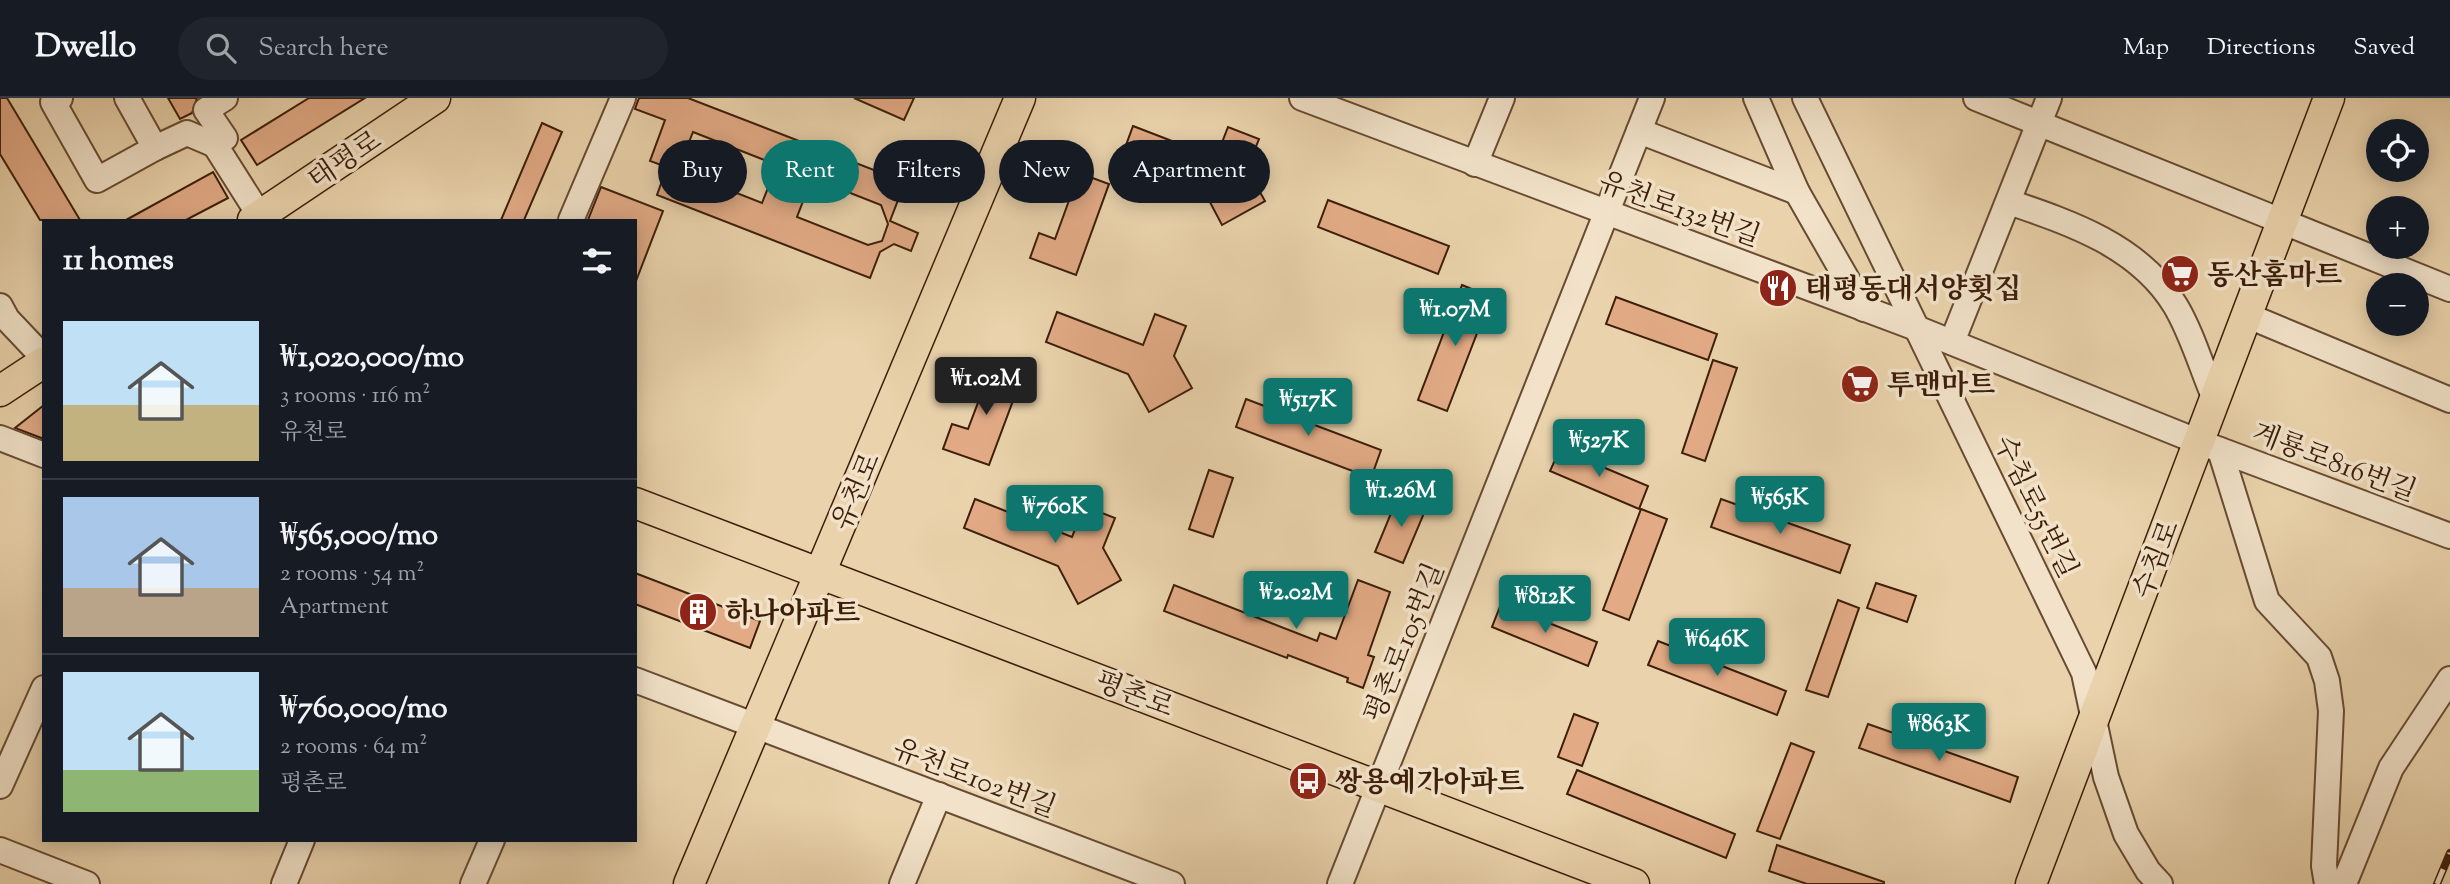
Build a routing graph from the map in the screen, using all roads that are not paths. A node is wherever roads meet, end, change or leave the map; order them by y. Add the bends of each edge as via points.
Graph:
1 (60, 98) edge
2 (127, 98) edge
3 (225, 98) edge
4 (435, 98) edge
5 (623, 98) edge
6 (1020, 98) edge
7 (1302, 98) edge
8 (1502, 98) edge
9 (1652, 98) edge
10 (1756, 98) edge
11 (1805, 98) edge
12 (1976, 98) edge
13 (2049, 98) edge
14 (2329, 98) edge
15 (1351, 107) edge
16 (2037, 124) junction
17 (1639, 131) junction
18 (215, 145) junction
19 (155, 148) junction
20 (1475, 164) junction
21 (1797, 192) junction
22 (2009, 202) junction
23 (1606, 212) junction
24 (257, 218) edge
25 (571, 219) edge
26 (2281, 219) junction
27 (2450, 289) edge
28 (0, 306) edge
29 (1864, 309) junction
30 (2246, 315) junction
31 (1916, 328) junction
32 (1952, 342) junction
33 (42, 358) edge
34 (42, 361) edge
35 (0, 391) edge
36 (2215, 399) junction
37 (2450, 400) edge
38 (0, 438) edge
39 (2210, 446) junction
40 (42, 454) edge
41 (637, 504) edge
42 (2450, 536) edge
43 (820, 575) junction
44 (2450, 679) edge
45 (637, 681) edge
46 (42, 700) edge
47 (2094, 718) junction
48 (756, 725) junction
49 (1378, 784) junction
50 (0, 786) edge
51 (939, 795) junction
52 (301, 842) edge
53 (491, 842) edge
54 (0, 850) edge
55 (87, 884) edge
56 (284, 884) edge
57 (473, 884) edge
58 (689, 884) edge
59 (902, 884) edge
60 (1172, 884) edge
61 (1340, 884) edge
62 (1634, 884) edge
63 (2031, 884) edge
64 (2160, 884) edge
65 (2327, 884) edge
66 (2344, 884) edge

1 - 19 street via 53,102 97,180
2 - 19 street
3 - 18 street via 206,110 225,138
4 - 24 main road, 태평로
5 - 25 street
6 - 43 main road, 유천로
7 - 15 street, 유천로132번길
8 - 20 street
9 - 17 street, 평촌로105번길
10 - 21 street, 유천로132번길
11 - 31 street, 수침로55번길
12 - 16 street
13 - 16 street
14 - 26 main road, 수침로
15 - 20 street, 유천로132번길
16 - 22 street
16 - 26 street
17 - 21 street
17 - 23 street, 평촌로105번길
18 - 19 street via 187,133
18 - 24 street
20 - 23 street, 유천로132번길
21 - 29 street, 유천로132번길
22 - 32 street
22 - 36 street via 2107,241 2145,269 2175,305
23 - 29 street, 유천로132번길
23 - 49 street, 평촌로105번길
26 - 27 street
26 - 30 main road, 수침로
28 - 33 street
29 - 31 street, 유천로132번길
30 - 36 main road, 수침로
30 - 37 street
31 - 32 street, 유천로132번길
31 - 47 street, 수침로55번길 via 2084,673
32 - 39 street, 유천로132번길
34 - 35 main road
36 - 39 main road, 수침로
38 - 40 street
39 - 42 street, 계룡로816번길
39 - 47 main road, 수침로
39 - 65 street via 2267,601 2319,657 2327,681 2331,711
41 - 43 main road, 평촌로
43 - 48 main road, 유천로
43 - 49 main road, 평촌로
44 - 66 street via 2391,768
45 - 48 street, 유천로102번길
46 - 50 street
47 - 63 main road, 수침로
47 - 64 street via 2106,777 2126,834
48 - 51 street, 유천로102번길
48 - 58 main road, 유천로
49 - 61 street, 평촌로105번길
49 - 62 main road, 평촌로
51 - 59 street
51 - 60 street, 유천로102번길
52 - 56 street
53 - 57 street
54 - 55 street

